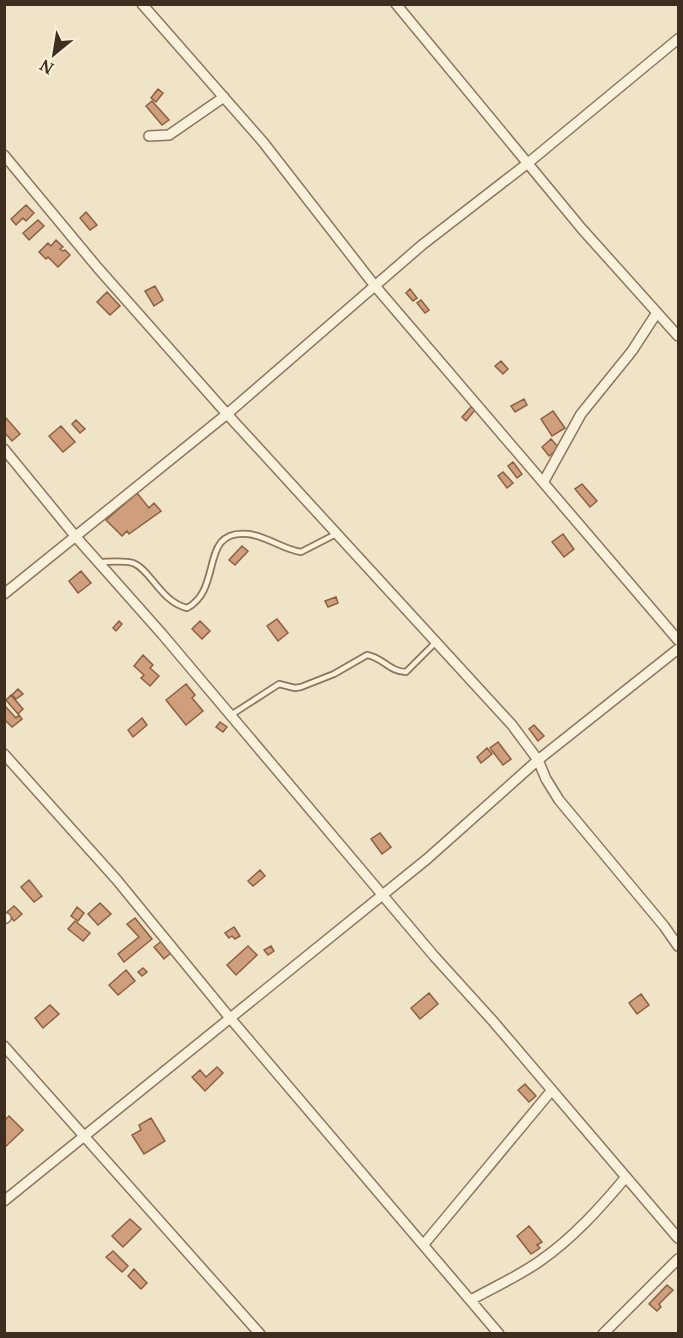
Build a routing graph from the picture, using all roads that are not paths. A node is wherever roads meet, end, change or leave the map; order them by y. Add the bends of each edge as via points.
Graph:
1 (142, 4) edge
2 (396, 4) edge
3 (678, 39) edge
4 (224, 98) junction
5 (149, 136) dead end
6 (4, 154) edge
7 (528, 163) junction
8 (375, 286) junction
9 (656, 314) junction
10 (678, 336) edge
11 (227, 414) junction
12 (4, 449) edge
13 (544, 482) junction
14 (338, 533) junction
15 (76, 537) junction
16 (98, 562) junction
17 (4, 594) edge
18 (678, 640) edge
19 (436, 641) junction
20 (678, 649) edge
21 (231, 715) junction
22 (4, 754) edge
23 (538, 760) junction
24 (382, 894) junction
25 (678, 946) edge
26 (230, 1018) junction
27 (4, 1046) edge
28 (552, 1090) junction
29 (84, 1137) junction
30 (626, 1177) junction
31 (4, 1201) edge
32 (678, 1238) edge
33 (424, 1244) junction
34 (678, 1259) edge
35 (471, 1300) junction
36 (260, 1334) edge
37 (499, 1334) edge
38 (603, 1334) edge

1 - 4 street
2 - 7 street
3 - 7 street
4 - 5 street via 169,135
4 - 8 street
6 - 11 street
7 - 8 street
7 - 9 street
8 - 11 street
8 - 13 street
9 - 10 street
9 - 13 street via 581,414
11 - 14 street
11 - 15 street
12 - 15 street
13 - 18 street
14 - 16 lane via 301,552 258,536 227,537 214,552 204,592 197,603 187,608 169,598 131,562
14 - 19 street
15 - 16 street
15 - 17 street
16 - 21 street
19 - 21 lane via 406,672 394,670 367,654 334,674 301,687 279,684
19 - 23 street via 512,725
20 - 23 street
21 - 24 street
22 - 26 street via 116,879
23 - 24 street
23 - 25 street via 559,800
24 - 26 street
24 - 28 street
26 - 29 street
26 - 33 street
27 - 29 street
28 - 30 street
28 - 33 street
29 - 31 street
29 - 36 street
30 - 32 street
30 - 35 street via 580,1228 550,1254
33 - 35 street
34 - 38 street
35 - 37 street

